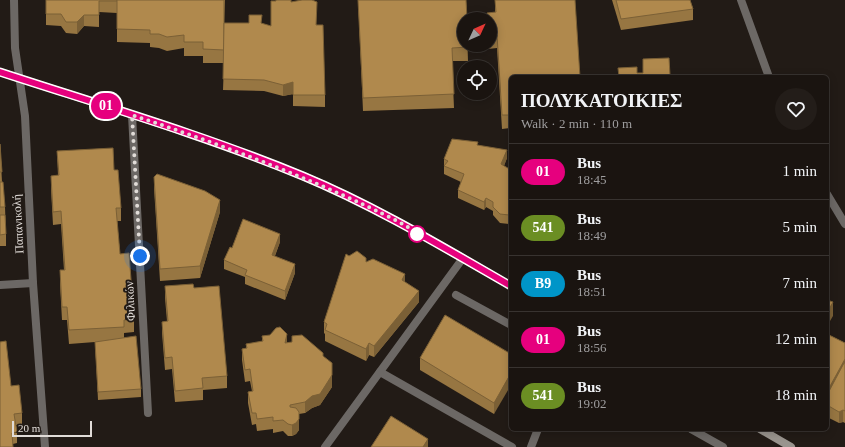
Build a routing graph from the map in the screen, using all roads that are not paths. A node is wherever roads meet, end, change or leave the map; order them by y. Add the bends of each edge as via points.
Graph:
1 (14, 0) edge
2 (741, 0) edge
3 (0, 72) edge
4 (768, 75) edge
5 (21, 79) junction
6 (132, 115) junction
7 (829, 197) edge
8 (845, 224) edge
9 (463, 258) junction
10 (33, 283) junction
11 (0, 285) edge
12 (509, 285) edge
13 (456, 295) dead end
14 (509, 324) edge
15 (380, 372) junction
16 (148, 413) dead end
17 (537, 431) edge
18 (695, 431) edge
19 (763, 431) edge
20 (45, 447) edge
21 (325, 447) edge
22 (512, 447) edge
23 (531, 447) edge
24 (723, 447) edge
25 (791, 447) edge

1 - 5 street, Παπανικολή via 15,48
2 - 4 street
3 - 5 main road
5 - 6 main road
5 - 10 street, Παπανικολή
6 - 9 main road via 221,144 304,177
6 - 16 street, Φιλικών
7 - 8 street
9 - 12 main road
9 - 15 street
10 - 11 street
10 - 20 street, Παπανικολή
13 - 14 street
15 - 21 street
15 - 22 street
17 - 23 street
18 - 24 street
19 - 25 main road

